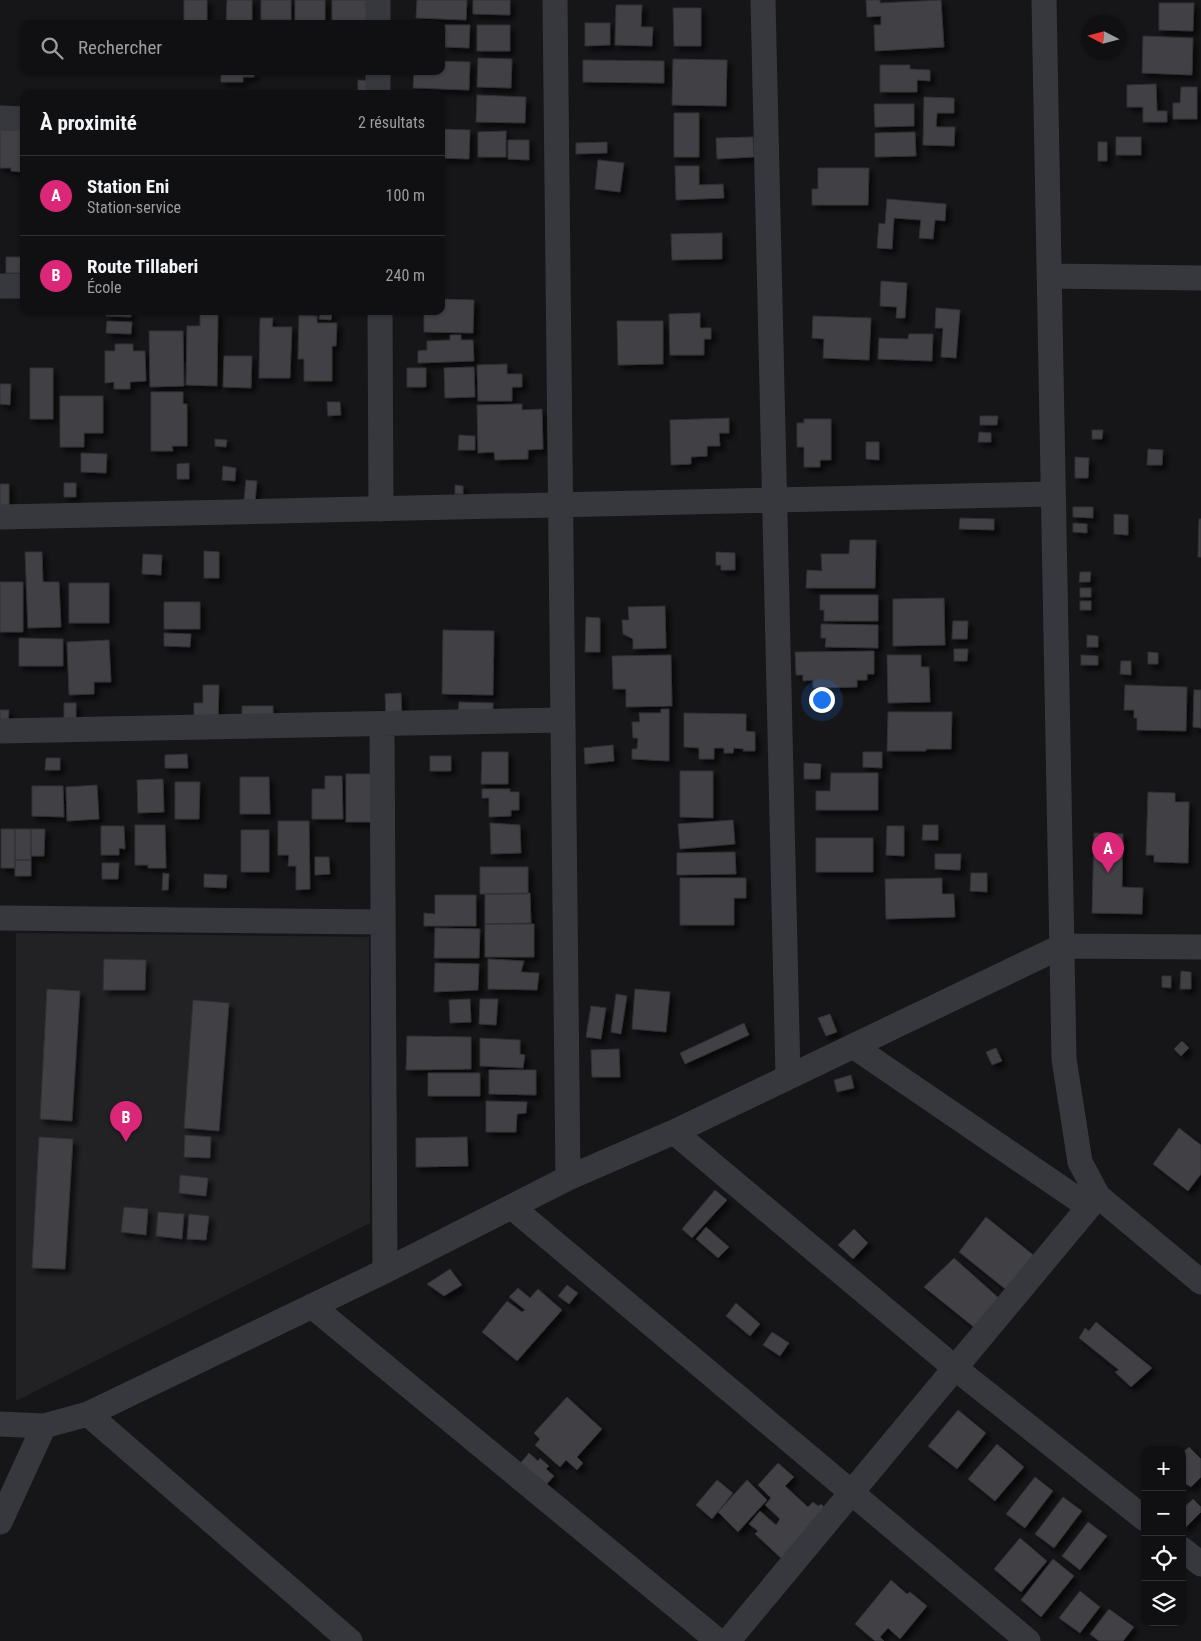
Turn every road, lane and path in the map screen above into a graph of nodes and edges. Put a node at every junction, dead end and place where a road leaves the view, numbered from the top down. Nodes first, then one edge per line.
1 (378, 0) edge
2 (555, 0) edge
3 (763, 0) edge
4 (1044, 0) edge
5 (378, 20) edge
6 (378, 75) edge
7 (378, 90) edge
8 (0, 118) edge
9 (20, 119) edge
10 (1049, 276) junction
11 (1201, 278) edge
12 (0, 286) edge
13 (20, 286) edge
14 (380, 315) edge
15 (1054, 494) junction
16 (774, 500) junction
17 (561, 505) junction
18 (381, 509) junction
19 (0, 517) edge
20 (563, 720) junction
21 (382, 724) junction
22 (0, 731) edge
23 (0, 918) edge
24 (383, 922) junction
25 (1062, 946) junction
26 (1201, 947) edge
27 (853, 1046) junction
28 (788, 1077) junction
29 (674, 1132) junction
30 (568, 1178) junction
31 (1094, 1202) junction
32 (512, 1207) junction
33 (385, 1271) junction
34 (1201, 1282) edge
35 (312, 1306) junction
36 (955, 1368) junction
37 (88, 1414) junction
38 (0, 1424) edge
39 (44, 1426) junction
40 (852, 1493) junction
41 (1141, 1516) edge
42 (0, 1522) edge
43 (1186, 1552) edge
44 (1201, 1564) edge
45 (350, 1641) edge
46 (718, 1641) edge
47 (728, 1641) edge
48 (1028, 1641) edge

1 - 5 street
2 - 17 street
3 - 16 street
4 - 10 street
6 - 7 street
8 - 9 street
10 - 11 street
10 - 15 street
12 - 13 street
14 - 18 street
15 - 16 street
15 - 25 street
16 - 17 street
16 - 28 street
17 - 18 street
17 - 20 street
18 - 19 street
20 - 21 street
20 - 30 street
21 - 22 street
21 - 24 street
23 - 24 street
24 - 33 street
25 - 26 street
25 - 27 street
25 - 31 street
27 - 28 street
27 - 31 street
28 - 29 street
29 - 30 street
29 - 36 street
30 - 32 street
31 - 34 street
31 - 36 street
32 - 33 street
32 - 40 street
33 - 35 street
35 - 37 street
35 - 46 street
36 - 40 street
36 - 41 street
37 - 39 street
37 - 45 street
38 - 39 street
39 - 42 street
40 - 47 street
40 - 48 street
43 - 44 street

